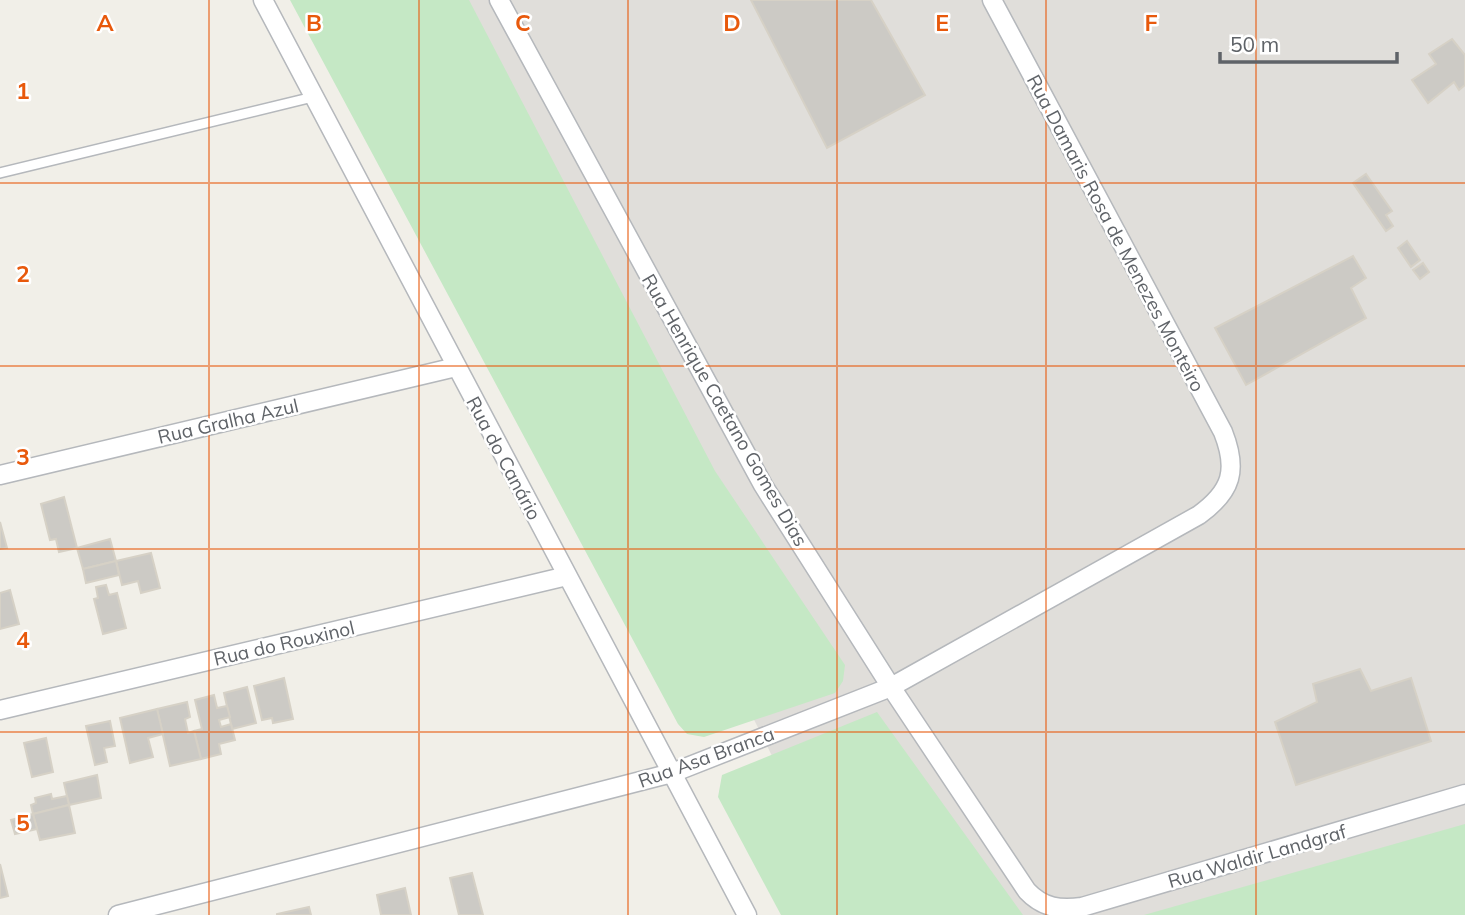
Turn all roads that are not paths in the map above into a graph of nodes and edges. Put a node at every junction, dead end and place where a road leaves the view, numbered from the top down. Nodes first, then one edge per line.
1 (263, 0) edge
2 (499, 0) edge
3 (992, 0) edge
4 (313, 97) junction
5 (0, 173) edge
6 (456, 367) junction
7 (1232, 469) joint
8 (0, 475) edge
9 (567, 576) junction
10 (891, 687) junction
11 (0, 710) edge
12 (672, 774) junction
13 (1465, 794) edge
14 (1047, 906) joint
15 (118, 915) edge
16 (747, 915) edge

1 - 4 street, Rua do Canário
2 - 10 street, Rua Henrique Caetano Gomes Dias
3 - 7 street, Rua Damaris Rosa de Menezes Monteiro
4 - 5 lane
4 - 6 street, Rua do Canário
6 - 8 street, Rua Gralha Azul
6 - 9 street, Rua do Canário
7 - 10 street, Rua Asa Branca
9 - 11 street, Rua do Rouxinol
9 - 12 street, Rua do Canário
10 - 12 street, Rua Asa Branca
10 - 14 street, Rua Henrique Caetano Gomes Dias
12 - 15 street, Rua Asa Branca
12 - 16 street, Rua do Canário
13 - 14 street, Rua Waldir Landgraf

